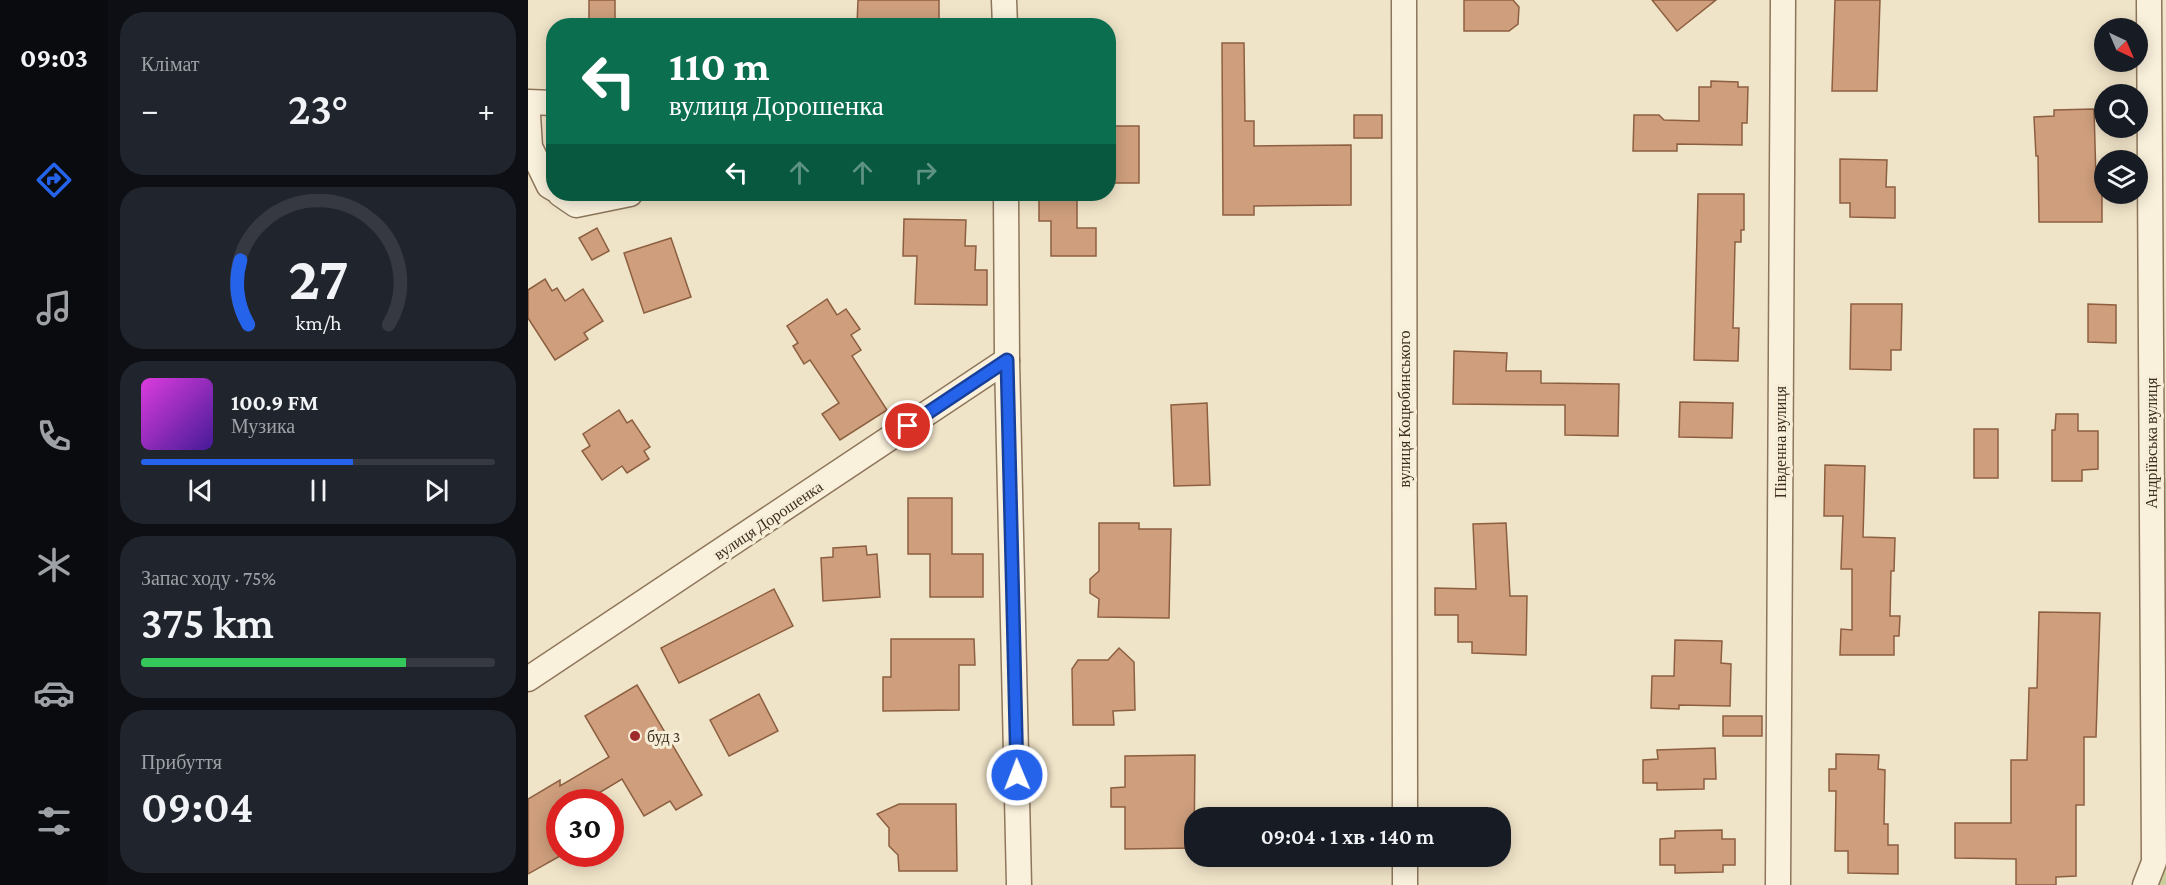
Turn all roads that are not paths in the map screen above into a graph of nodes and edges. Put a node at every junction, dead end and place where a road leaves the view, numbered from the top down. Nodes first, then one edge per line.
1 (1004, 0) edge
2 (1404, 0) edge
3 (1783, 0) edge
4 (2149, 0) edge
5 (1005, 18) edge
6 (528, 102) edge
7 (546, 103) edge
8 (528, 115) edge
9 (546, 180) edge
10 (569, 201) edge
11 (598, 201) edge
12 (1006, 201) edge
13 (1007, 360) junction
14 (528, 679) edge
15 (1405, 807) edge
16 (1405, 867) edge
17 (1019, 885) edge
18 (1405, 885) edge
19 (1778, 885) edge
20 (2145, 885) edge

1 - 5 street
2 - 15 street, вулиця Коцюбинського
3 - 19 street, Південна вулиця
4 - 20 street, Андріївська вулиця
6 - 7 street
8 - 9 street
10 - 11 street
12 - 13 street
13 - 14 street, вулиця Дорошенка
13 - 17 street
16 - 18 street

